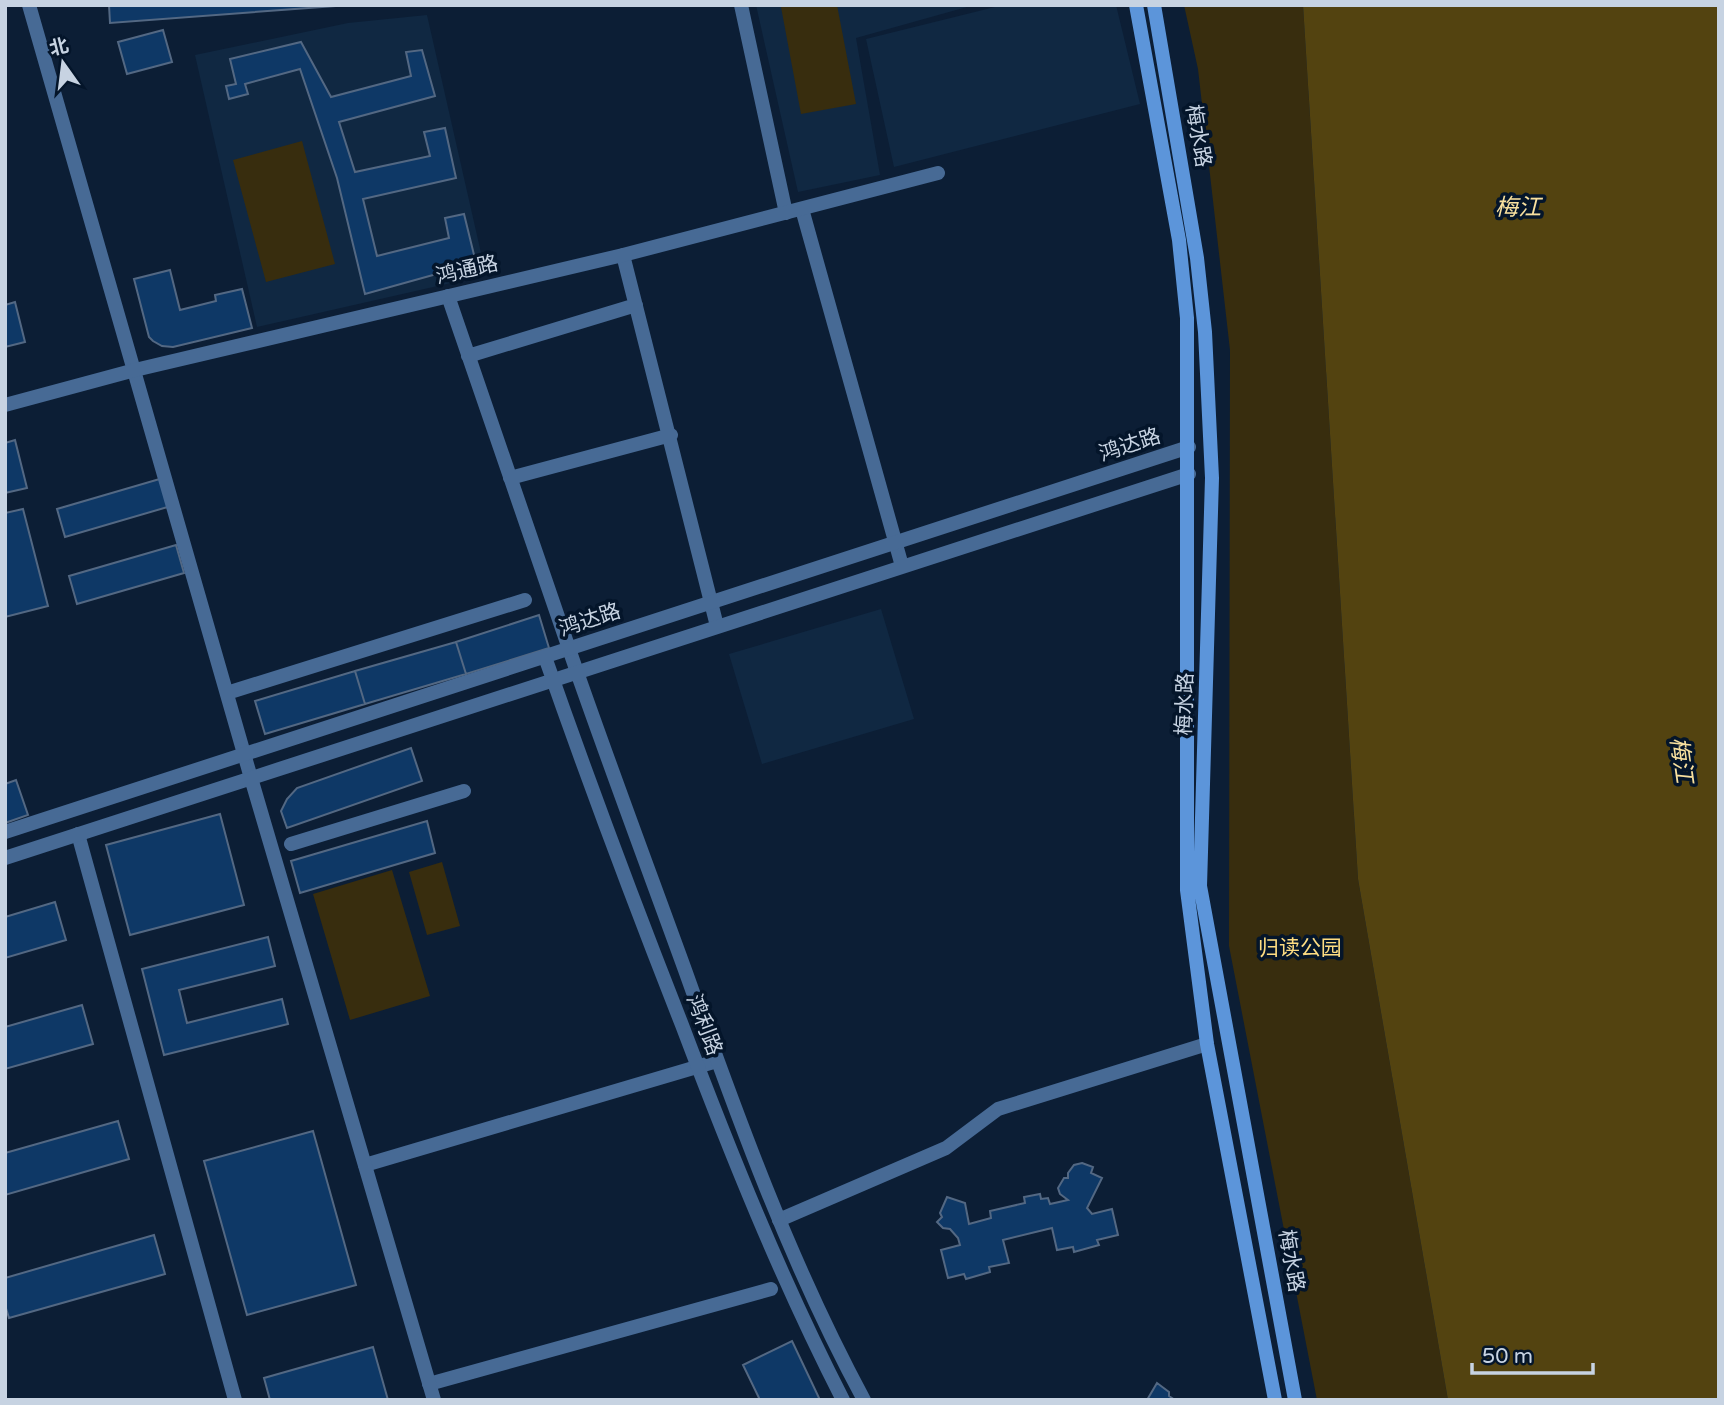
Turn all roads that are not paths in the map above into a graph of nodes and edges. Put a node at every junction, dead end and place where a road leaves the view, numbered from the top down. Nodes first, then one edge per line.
1 (29, 5) edge
2 (741, 5) edge
3 (1136, 5) edge
4 (1154, 5) edge
5 (938, 173) dead end
6 (802, 209) junction
7 (786, 213) junction
8 (623, 255) junction
9 (448, 296) junction
10 (636, 305) junction
11 (468, 356) junction
12 (135, 370) junction
13 (5, 405) edge
14 (671, 435) junction
15 (1189, 447) junction
16 (1189, 474) junction
17 (510, 478) junction
18 (896, 543) junction
19 (902, 566) junction
20 (525, 600) dead end
21 (711, 603) junction
22 (717, 626) junction
23 (569, 649) junction
24 (545, 657) junction
25 (577, 672) junction
26 (554, 680) junction
27 (227, 693) junction
28 (244, 754) junction
29 (251, 778) junction
30 (464, 791) dead end
31 (5, 832) edge
32 (78, 834) junction
33 (291, 844) dead end
34 (5, 858) edge
35 (1208, 1044) junction
36 (717, 1060) junction
37 (698, 1066) junction
38 (365, 1165) junction
39 (779, 1220) junction
40 (771, 1289) dead end
41 (429, 1384) junction
42 (235, 1400) edge
43 (434, 1400) edge
44 (843, 1400) edge
45 (864, 1400) edge
46 (1275, 1400) edge
47 (1295, 1400) edge

1 - 12 street
2 - 7 street
3 - 15 main road, 梅水路
4 - 47 main road, 梅水路
5 - 6 street, 鸿通路
6 - 7 street, 鸿通路
6 - 18 street
7 - 8 street, 鸿通路
8 - 9 street, 鸿通路
8 - 10 street
9 - 11 street, 鸿利路
9 - 12 street, 鸿通路
10 - 11 street
10 - 14 street
11 - 17 street, 鸿利路
12 - 13 street, 鸿通路
12 - 27 street
14 - 17 street
14 - 21 street
15 - 16 main road, 梅水路
15 - 18 street, 鸿达路
16 - 19 street
16 - 35 main road, 梅水路
17 - 23 street, 鸿利路
18 - 19 street
18 - 21 street, 鸿达路
19 - 22 street
20 - 27 street
21 - 22 street
21 - 23 street, 鸿达路
22 - 25 street
23 - 24 street, 鸿达路
23 - 25 street, 鸿利路
24 - 26 street, 鸿利路
24 - 28 street, 鸿达路
25 - 26 street
25 - 36 street, 鸿利路
26 - 29 street
26 - 37 street, 鸿利路
27 - 28 street
28 - 29 street
28 - 31 street, 鸿达路
29 - 32 street
29 - 38 street
30 - 33 street
32 - 34 street
32 - 42 street
35 - 39 street
35 - 46 main road, 梅水路
36 - 37 street
36 - 39 street, 鸿利路
37 - 38 street
37 - 44 street, 鸿利路
38 - 41 street
39 - 45 street, 鸿利路
40 - 41 street
41 - 43 street

